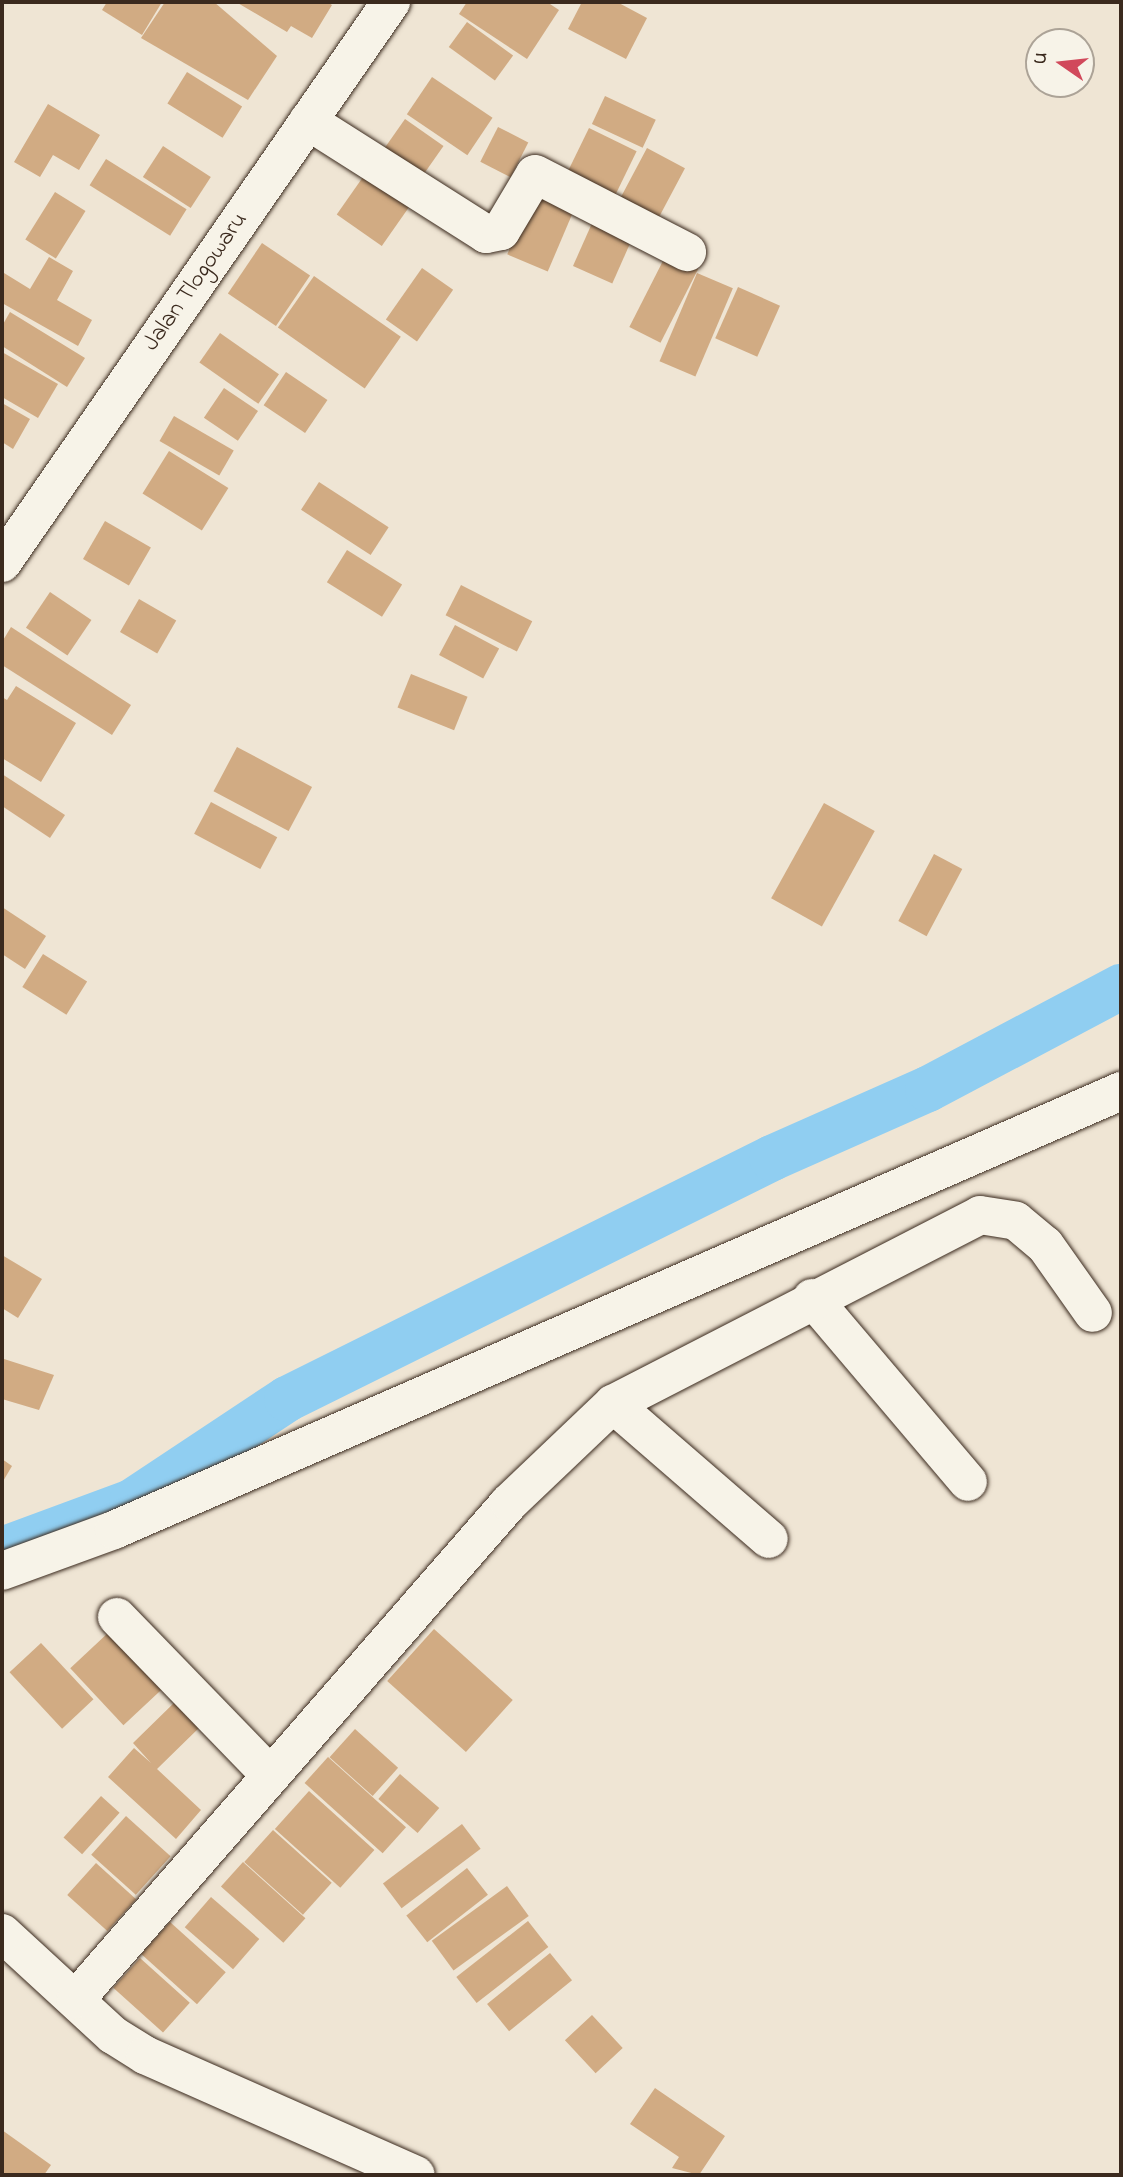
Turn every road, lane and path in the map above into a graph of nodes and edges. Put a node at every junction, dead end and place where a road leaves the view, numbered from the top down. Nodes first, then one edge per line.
1 (391, 2) edge
2 (308, 121) junction
3 (687, 252) dead end
4 (2, 563) edge
5 (1121, 1091) edge
6 (812, 1298) junction
7 (1093, 1313) dead end
8 (613, 1404) junction
9 (968, 1482) dead end
10 (769, 1539) dead end
11 (2, 1571) edge
12 (117, 1617) dead end
13 (271, 1776) junction
14 (2, 1933) edge
15 (76, 1999) junction
16 (416, 2175) edge

1 - 2 street, Jalan Tlogowaru
2 - 3 street
2 - 4 street, Jalan Tlogowaru
5 - 11 street
6 - 7 street
6 - 8 street
6 - 9 street
8 - 10 street
8 - 13 street
12 - 13 street
13 - 15 street
14 - 15 street
15 - 16 street

